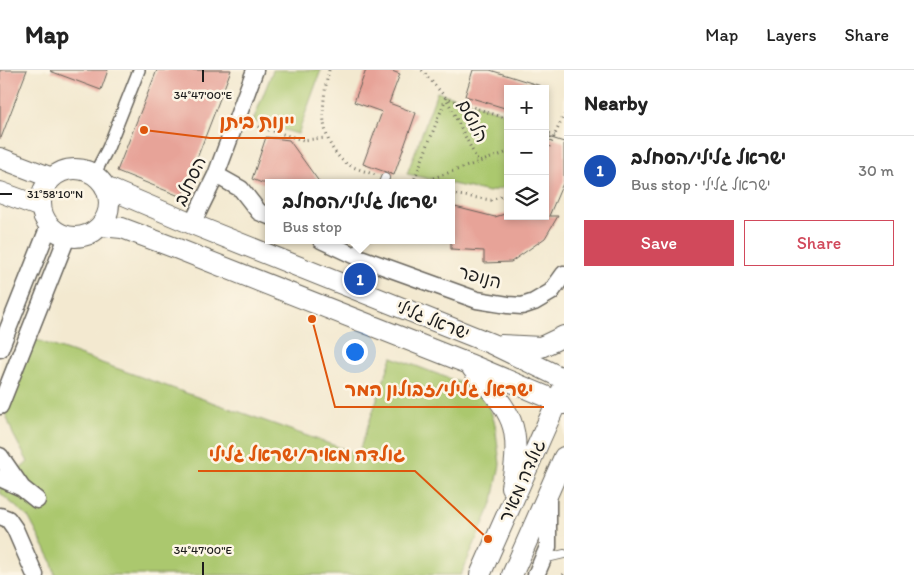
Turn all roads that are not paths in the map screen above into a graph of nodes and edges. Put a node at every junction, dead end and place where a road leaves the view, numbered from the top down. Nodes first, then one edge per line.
1 (139, 70) edge
2 (255, 70) edge
3 (0, 158) edge
4 (216, 175) junction
5 (52, 178) junction
6 (100, 181) junction
7 (0, 192) edge
8 (41, 207) junction
9 (265, 215) edge
10 (192, 224) junction
11 (49, 226) junction
12 (101, 226) junction
13 (67, 236) junction
14 (330, 244) edge
15 (360, 244) edge
16 (355, 256) junction
17 (564, 274) edge
18 (564, 336) edge
19 (492, 344) junction
20 (0, 349) edge
21 (469, 364) junction
22 (564, 379) edge
23 (562, 397) edge
24 (0, 406) edge
25 (0, 456) edge
26 (562, 466) edge
27 (0, 478) edge
28 (22, 488) junction
29 (548, 493) junction
30 (37, 500) dead end
31 (0, 516) edge
32 (506, 517) junction
33 (564, 554) edge
34 (543, 558) junction
35 (34, 575) edge
36 (480, 575) edge
37 (512, 575) edge
38 (536, 575) edge

1 - 6 street
2 - 4 street, הסחלב
3 - 5 street
4 - 9 street
4 - 10 street, הסחלב
5 - 6 street, ישראל גלילי
5 - 8 street
6 - 10 street, ישראל גלילי
6 - 12 street
7 - 8 street
8 - 11 street
10 - 19 street, ישראל גלילי
11 - 13 street
11 - 20 street
12 - 13 street
12 - 21 street, ישראל גלילי
13 - 24 street
14 - 16 street, הנופר
15 - 16 lane
16 - 17 street, הנופר
18 - 19 street
19 - 22 street, ישראל גלילי
21 - 23 street, ישראל גלילי
21 - 32 street
23 - 32 street, גולדה מאיר
25 - 28 street
26 - 29 street, גולדה מאיר
27 - 28 street
28 - 30 street
29 - 34 street
29 - 37 street, גולדה מאיר
31 - 35 street
32 - 36 street, גולדה מאיר
33 - 34 lane
34 - 38 street

